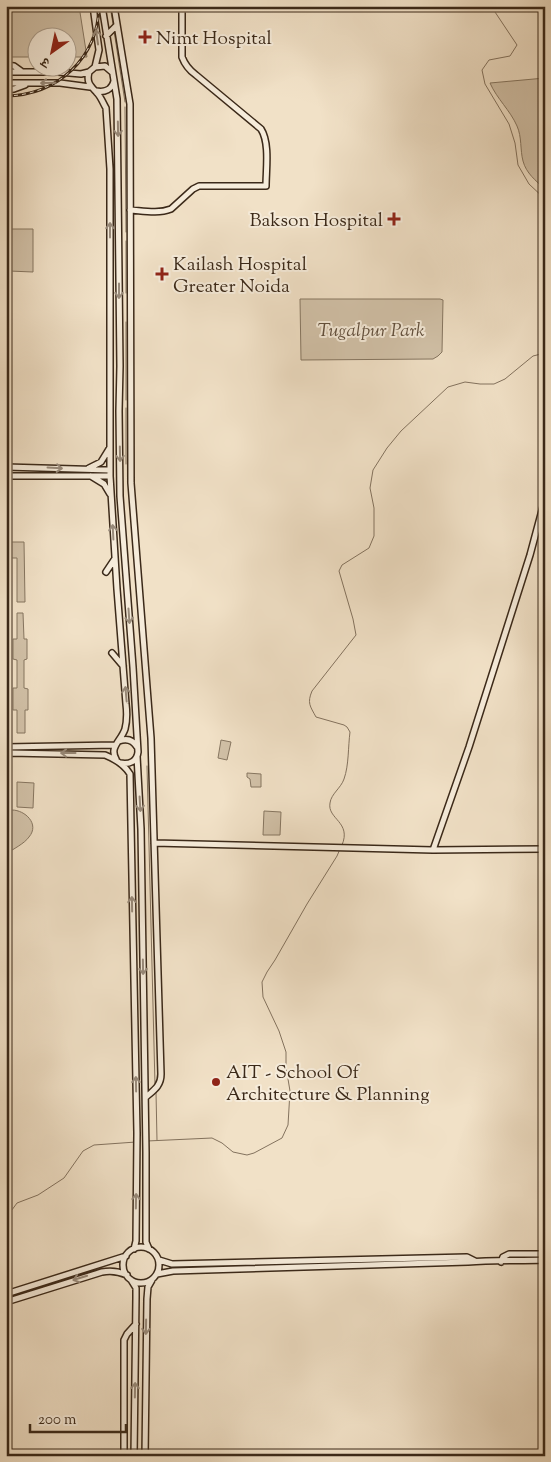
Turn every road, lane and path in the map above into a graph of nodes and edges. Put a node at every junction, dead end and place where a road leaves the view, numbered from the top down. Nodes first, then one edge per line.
1 (93, 6) edge
2 (102, 6) edge
3 (114, 6) edge
4 (182, 6) edge
5 (117, 24) junction
6 (106, 36) junction
7 (6, 65) edge
8 (95, 67) junction
9 (22, 71) junction
10 (6, 72) edge
11 (89, 72) junction
12 (113, 73) junction
13 (114, 80) junction
14 (6, 84) edge
15 (28, 84) junction
16 (90, 87) junction
17 (6, 90) edge
18 (96, 91) junction
19 (130, 210) junction
20 (119, 234) junction
21 (130, 241) junction
22 (110, 369) junction
23 (120, 376) junction
24 (131, 404) junction
25 (119, 411) junction
26 (110, 444) junction
27 (6, 468) edge
28 (86, 470) junction
29 (110, 473) junction
30 (6, 476) edge
31 (89, 476) junction
32 (111, 497) junction
33 (545, 499) edge
34 (115, 559) junction
35 (106, 572) dead end
36 (116, 576) junction
37 (126, 581) junction
38 (112, 653) dead end
39 (123, 666) junction
40 (117, 743) junction
41 (6, 747) edge
42 (137, 747) junction
43 (6, 754) edge
44 (137, 756) junction
45 (118, 761) junction
46 (154, 843) junction
47 (545, 849) edge
48 (433, 850) junction
49 (146, 1097) junction
50 (134, 1249) junction
51 (149, 1249) junction
52 (545, 1254) edge
53 (126, 1256) junction
54 (159, 1260) junction
55 (545, 1260) edge
56 (475, 1261) junction
57 (501, 1262) junction
58 (157, 1274) junction
59 (129, 1278) junction
60 (152, 1280) junction
61 (6, 1294) edge
62 (6, 1302) edge
63 (136, 1324) junction
64 (124, 1456) edge
65 (134, 1456) edge
66 (145, 1456) edge

8 -> 1 street
2 - 6 street
3 - 5 street
4 - 19 street
5 - 6 street
5 - 19 street
6 - 12 street
7 - 9 street
8 - 11 street
8 - 12 street
9 - 10 street
9 - 11 street
11 - 16 street
12 - 13 street
13 - 18 street
13 -> 20 street
14 - 15 street
16 -> 15 street
15 - 17 street
16 - 18 street
22 -> 18 street
19 - 21 street
20 - 21 street
20 -> 23 street
21 - 24 street
22 - 23 street
22 - 26 street
23 - 25 street
24 - 25 street
24 - 46 street
25 -> 37 street
26 - 28 street
26 - 29 street
27 -> 28 street
28 - 29 street
29 - 31 street
29 - 32 street
30 - 31 street
31 - 32 street
34 -> 32 street
33 - 48 street
34 - 35 street
34 - 36 street
36 - 37 street
36 - 39 street
37 -> 42 street
38 - 39 street
40 -> 39 street
40 - 41 street
40 - 42 street
40 - 45 street
42 - 44 street
45 -> 43 street
44 - 45 street
44 -> 49 street
50 -> 45 street
46 - 48 street
46 - 49 street
47 - 48 street
49 - 51 street
50 - 51 street
50 - 53 street
51 - 54 street
52 - 57 street
53 - 59 street
53 - 61 street
54 - 56 street
54 - 58 street
55 - 57 street
56 - 57 street
56 - 58 street
58 - 60 street
59 - 60 street
59 -> 62 street
59 - 63 street
60 -> 66 street
63 - 64 street
65 -> 63 street

